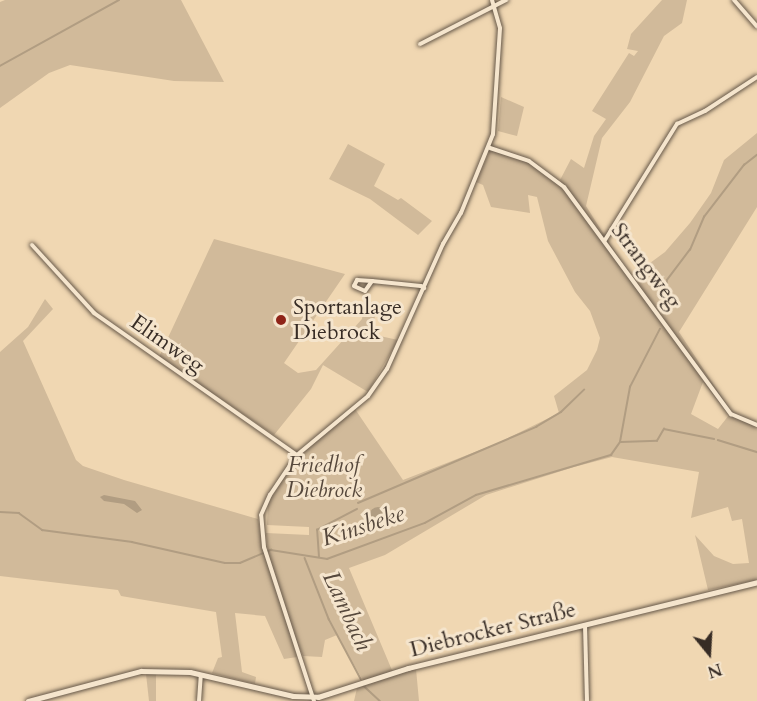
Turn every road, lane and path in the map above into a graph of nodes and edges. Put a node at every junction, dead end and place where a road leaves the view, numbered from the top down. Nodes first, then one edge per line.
1 (492, 0) edge
2 (506, 0) edge
3 (734, 0) edge
4 (495, 6) junction
5 (757, 26) edge
6 (420, 44) dead end
7 (757, 77) edge
8 (490, 148) junction
9 (605, 240) junction
10 (32, 245) dead end
11 (372, 281) junction
12 (424, 288) junction
13 (757, 425) edge
14 (297, 455) junction
15 (757, 582) edge
16 (585, 625) junction
17 (201, 674) junction
18 (293, 699) edge
19 (312, 699) edge
20 (28, 701) edge
21 (199, 701) edge
22 (587, 701) edge

1 - 4 street
2 - 4 street
3 - 5 street
4 - 6 street
4 - 8 street
7 - 9 street
8 - 9 street, Strangweg
8 - 12 street
9 - 13 street, Strangweg
10 - 14 street, Elimweg
11 - 11 street
11 - 12 street
12 - 14 street
14 - 19 street
15 - 16 main road, Diebrocker Straße
16 - 19 main road, Diebrocker Straße
16 - 22 street
17 - 18 main road, Diebrocker Straße
17 - 20 main road, Diebrocker Straße
17 - 21 street
18 - 19 main road, Diebrocker Straße

